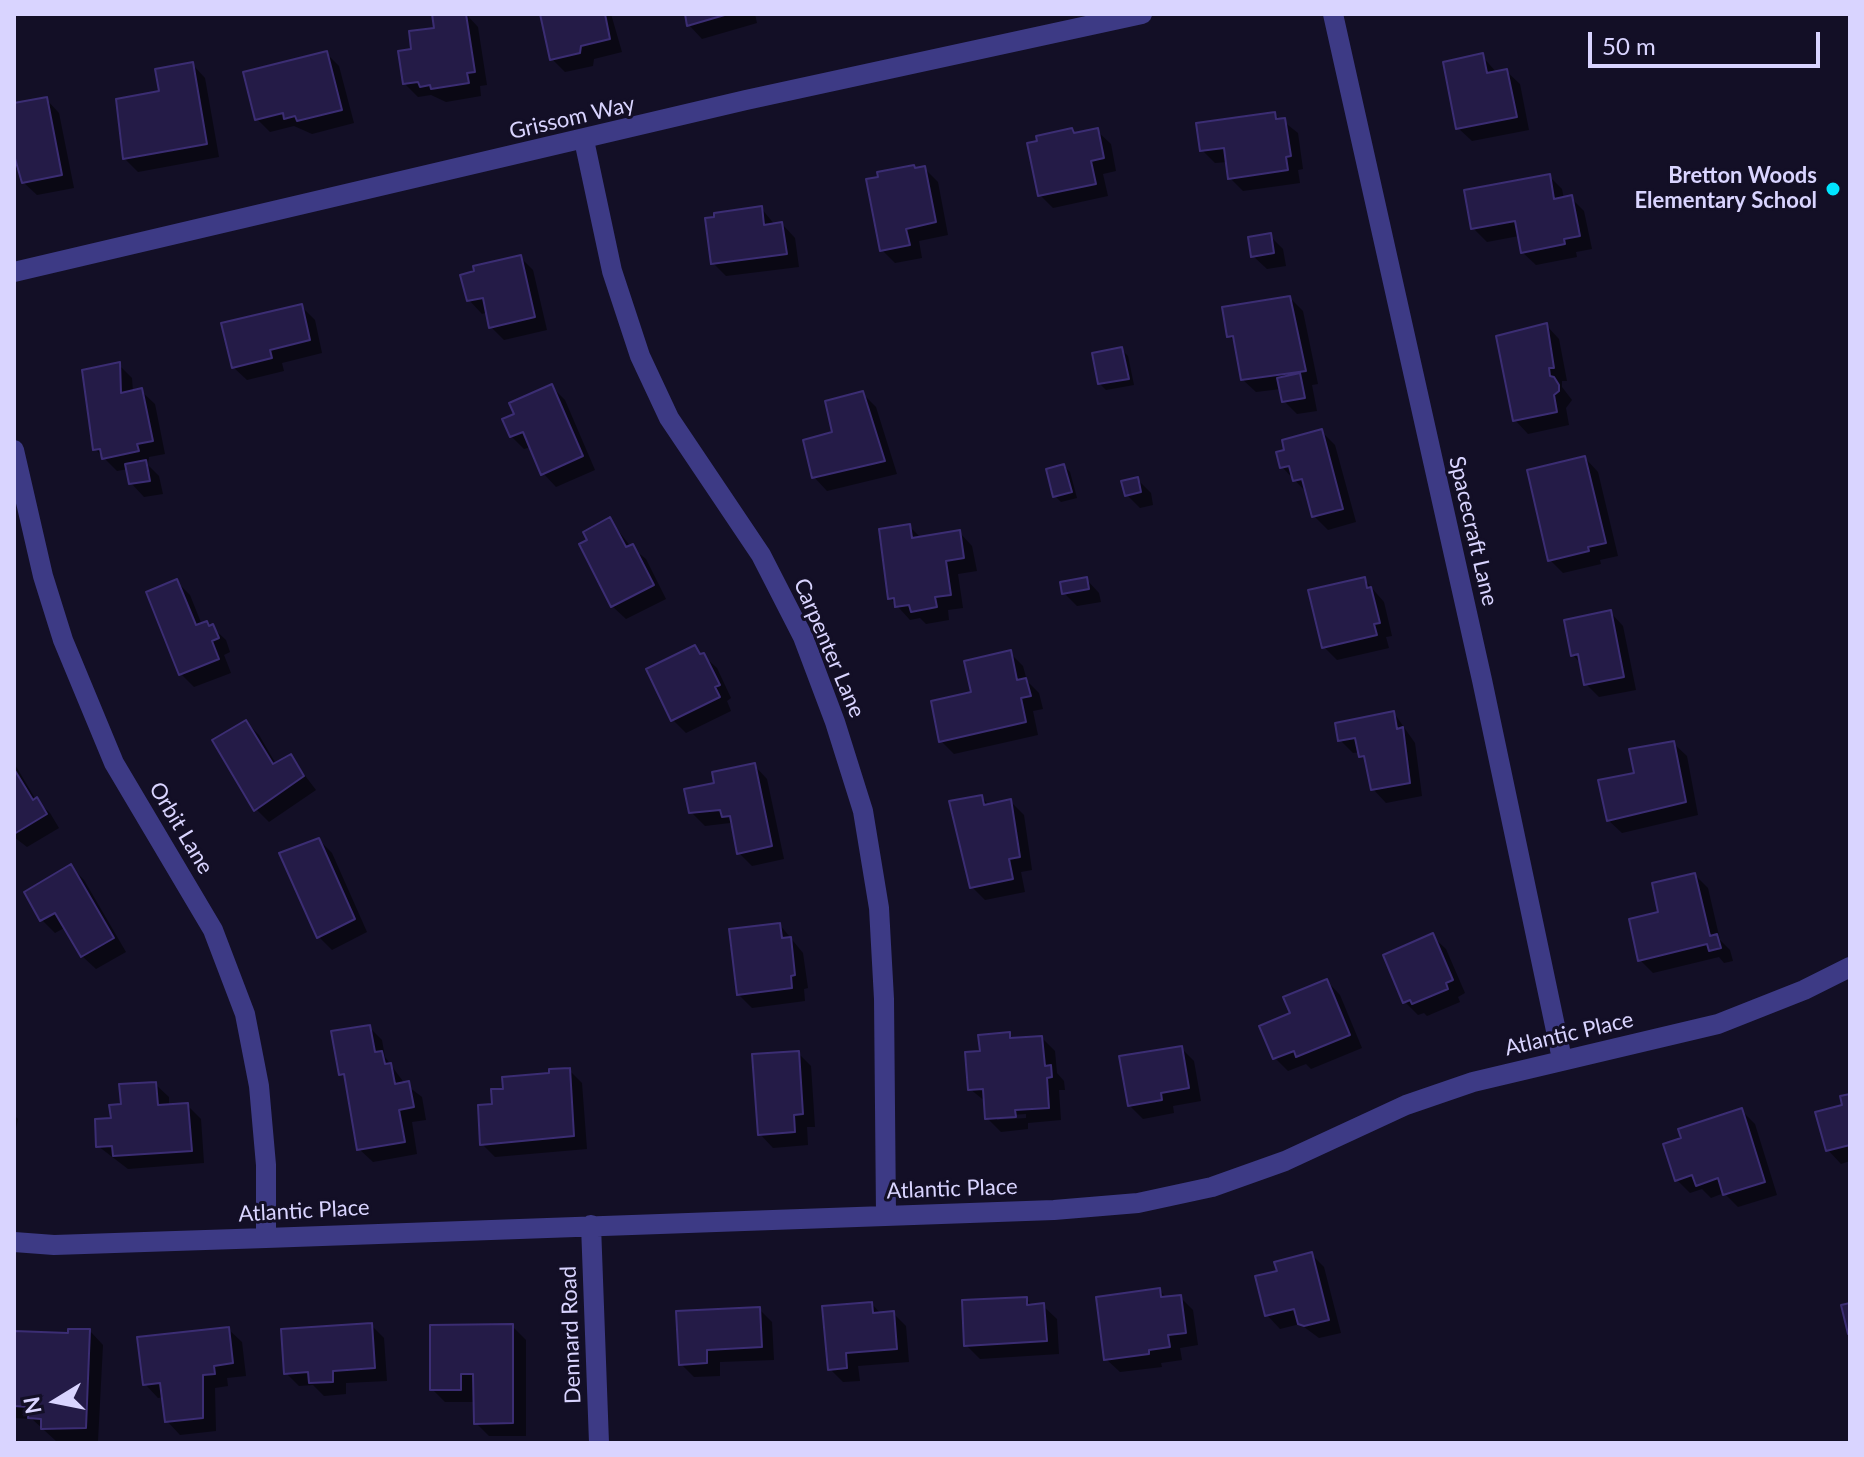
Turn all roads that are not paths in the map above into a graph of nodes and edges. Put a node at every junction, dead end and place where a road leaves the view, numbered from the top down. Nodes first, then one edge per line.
1 (1142, 14) edge
2 (1333, 14) edge
3 (584, 140) junction
4 (14, 272) edge
5 (14, 450) edge
6 (1850, 967) edge
7 (1562, 1059) junction
8 (886, 1215) junction
9 (591, 1225) junction
10 (266, 1238) junction
11 (14, 1242) edge
12 (599, 1443) edge

1 - 3 street, Grissom Way
2 - 7 street, Spacecraft Lane
3 - 4 street, Grissom Way
3 - 8 street, Carpenter Lane
5 - 10 street, Orbit Lane
6 - 7 street, Atlantic Place
7 - 8 street, Atlantic Place
8 - 9 street, Atlantic Place
9 - 10 street, Atlantic Place
9 - 12 street, Dennard Road
10 - 11 street, Atlantic Place

